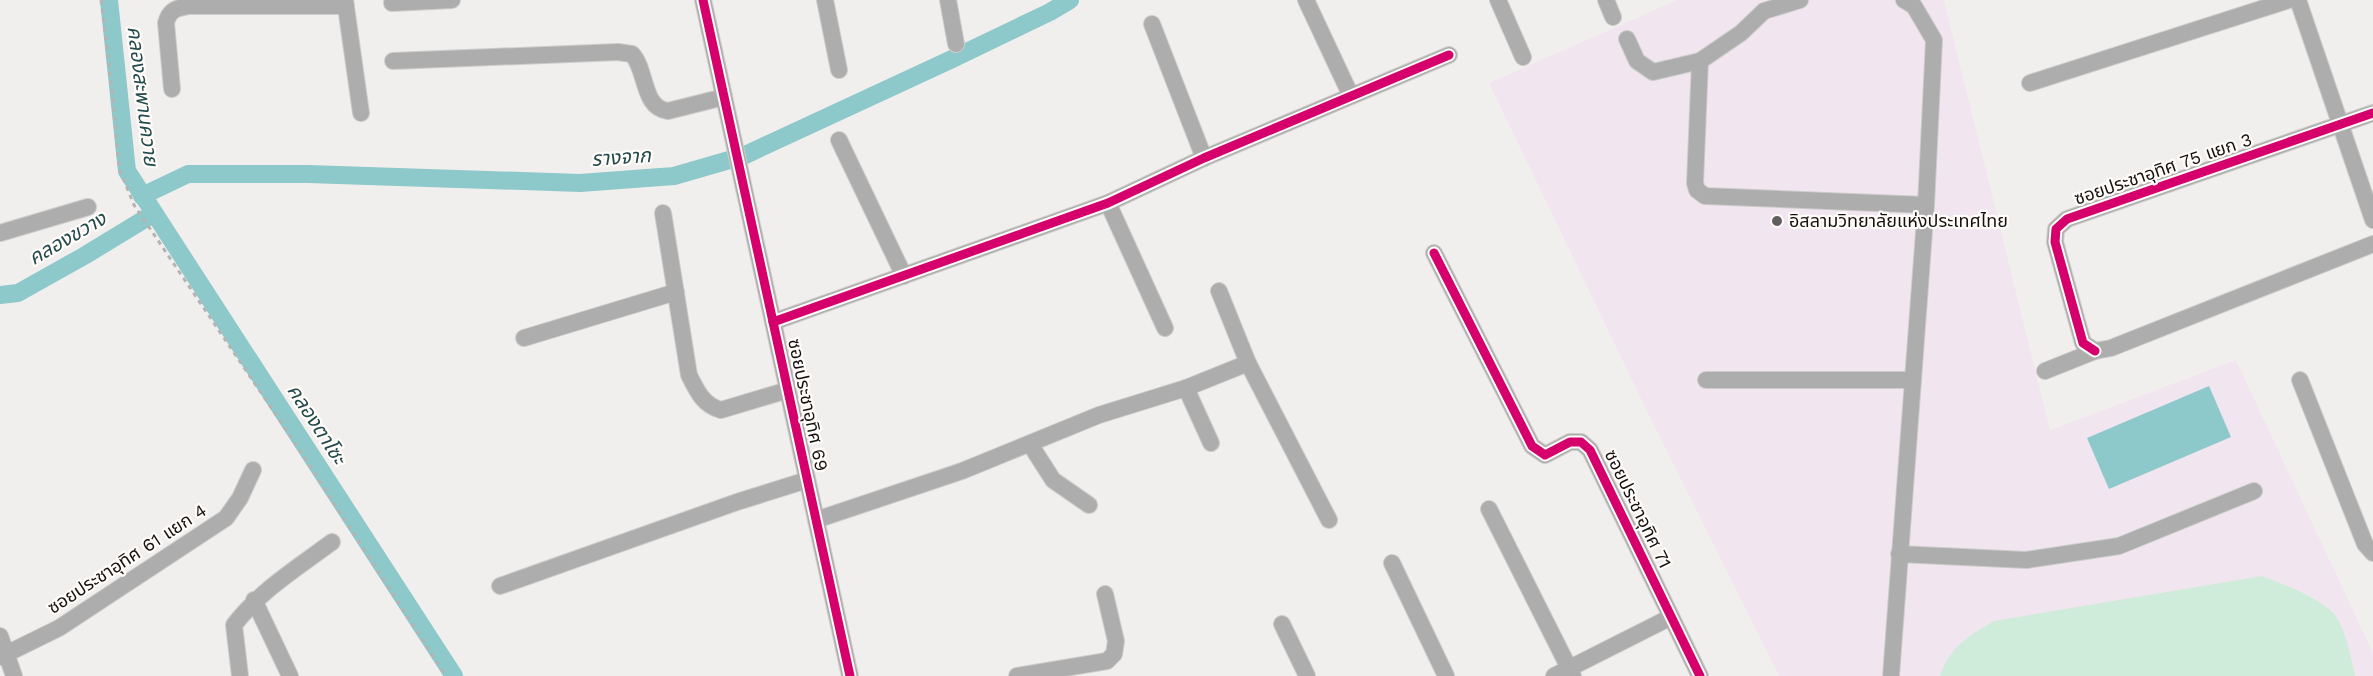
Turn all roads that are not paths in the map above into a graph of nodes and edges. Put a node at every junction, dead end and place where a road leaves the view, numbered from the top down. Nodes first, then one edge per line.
1 (452, 0) edge
2 (703, 0) edge
3 (825, 0) edge
4 (948, 0) edge
5 (1306, 0) edge
6 (1498, 0) edge
7 (1606, 0) edge
8 (1800, 0) edge
9 (1904, 0) edge
10 (2289, 0) edge
11 (2298, 0) edge
12 (346, 3) edge
13 (392, 3) dead end
14 (1613, 17) dead end
15 (1152, 24) dead end
16 (1627, 39) dead end
17 (956, 44) dead end
18 (1449, 55) dead end
19 (1523, 57) dead end
20 (393, 61) dead end
21 (1700, 61) junction
22 (838, 70) dead end
23 (2030, 83) dead end
24 (172, 89) dead end
25 (1351, 96) junction
26 (724, 97) junction
27 (361, 113) dead end
28 (2373, 113) edge
29 (2341, 125) junction
30 (839, 140) dead end
31 (1204, 158) junction
32 (1108, 203) junction
33 (1926, 204) junction
34 (88, 207) dead end
35 (663, 213) dead end
36 (2373, 220) edge
37 (0, 233) edge
38 (2373, 244) edge
39 (1434, 253) dead end
40 (904, 276) junction
41 (1219, 291) dead end
42 (676, 292) junction
43 (773, 322) junction
44 (1165, 328) dead end
45 (524, 338) dead end
46 (2095, 351) junction
47 (1248, 363) junction
48 (2045, 370) dead end
49 (1706, 380) dead end
50 (1913, 380) junction
51 (2300, 380) dead end
52 (1186, 388) junction
53 (788, 390) junction
54 (1211, 443) dead end
55 (1030, 444) junction
56 (253, 471) dead end
57 (807, 480) junction
58 (2254, 491) dead end
59 (1089, 505) dead end
60 (1489, 509) dead end
61 (816, 520) junction
62 (1329, 520) dead end
63 (332, 542) dead end
64 (2373, 553) edge
65 (1899, 554) junction
66 (1392, 563) dead end
67 (500, 586) dead end
68 (1105, 594) dead end
69 (254, 600) junction
70 (1671, 617) junction
71 (1282, 624) dead end
72 (0, 636) edge
73 (3, 656) edge
74 (1566, 674) edge
75 (14, 676) edge
76 (240, 676) edge
77 (290, 676) edge
78 (850, 676) edge
79 (1017, 676) edge
80 (1307, 676) edge
81 (1446, 676) edge
82 (1700, 676) edge
83 (1891, 676) edge

1 - 13 street
2 - 26 street, ซอยประชาอุทิศ 69
3 - 22 street
4 - 17 street
5 - 25 street
6 - 19 street
7 - 14 street
8 - 21 street
9 - 33 street
10 - 23 street
11 - 29 street
12 - 24 street
12 - 27 street
15 - 31 street
16 - 21 street
18 - 25 street
20 - 26 street
21 - 33 street
25 - 31 street
26 - 43 street, ซอยประชาอุทิศ 69
28 - 29 street
29 - 36 street
29 - 46 street, ซอยประชาอุทิศ 75 แยก 3
30 - 40 street
31 - 32 street
32 - 40 street
32 - 44 street
33 - 50 street
34 - 37 street
35 - 42 street
38 - 46 street
39 - 70 street, ซอยประชาอุทิศ 71
40 - 43 street
41 - 47 street
42 - 45 street
42 - 53 street
43 - 53 street, ซอยประชาอุทิศ 69
46 - 48 street
47 - 52 street
47 - 62 street
49 - 50 street
50 - 65 street
51 - 64 street
52 - 54 street
52 - 55 street
53 - 57 street, ซอยประชาอุทิศ 69
55 - 59 street
55 - 61 street
56 - 73 street, ซอยประชาอุทิศ 61 แยก 4
57 - 61 street, ซอยประชาอุทิศ 69
57 - 67 street
58 - 65 street
60 - 74 street
61 - 78 street, ซอยประชาอุทิศ 69
63 - 69 street
65 - 83 street
66 - 81 street
68 - 79 street
69 - 76 street
69 - 77 street
70 - 74 street
70 - 82 street, ซอยประชาอุทิศ 71
71 - 80 street
72 - 73 street
73 - 75 street

